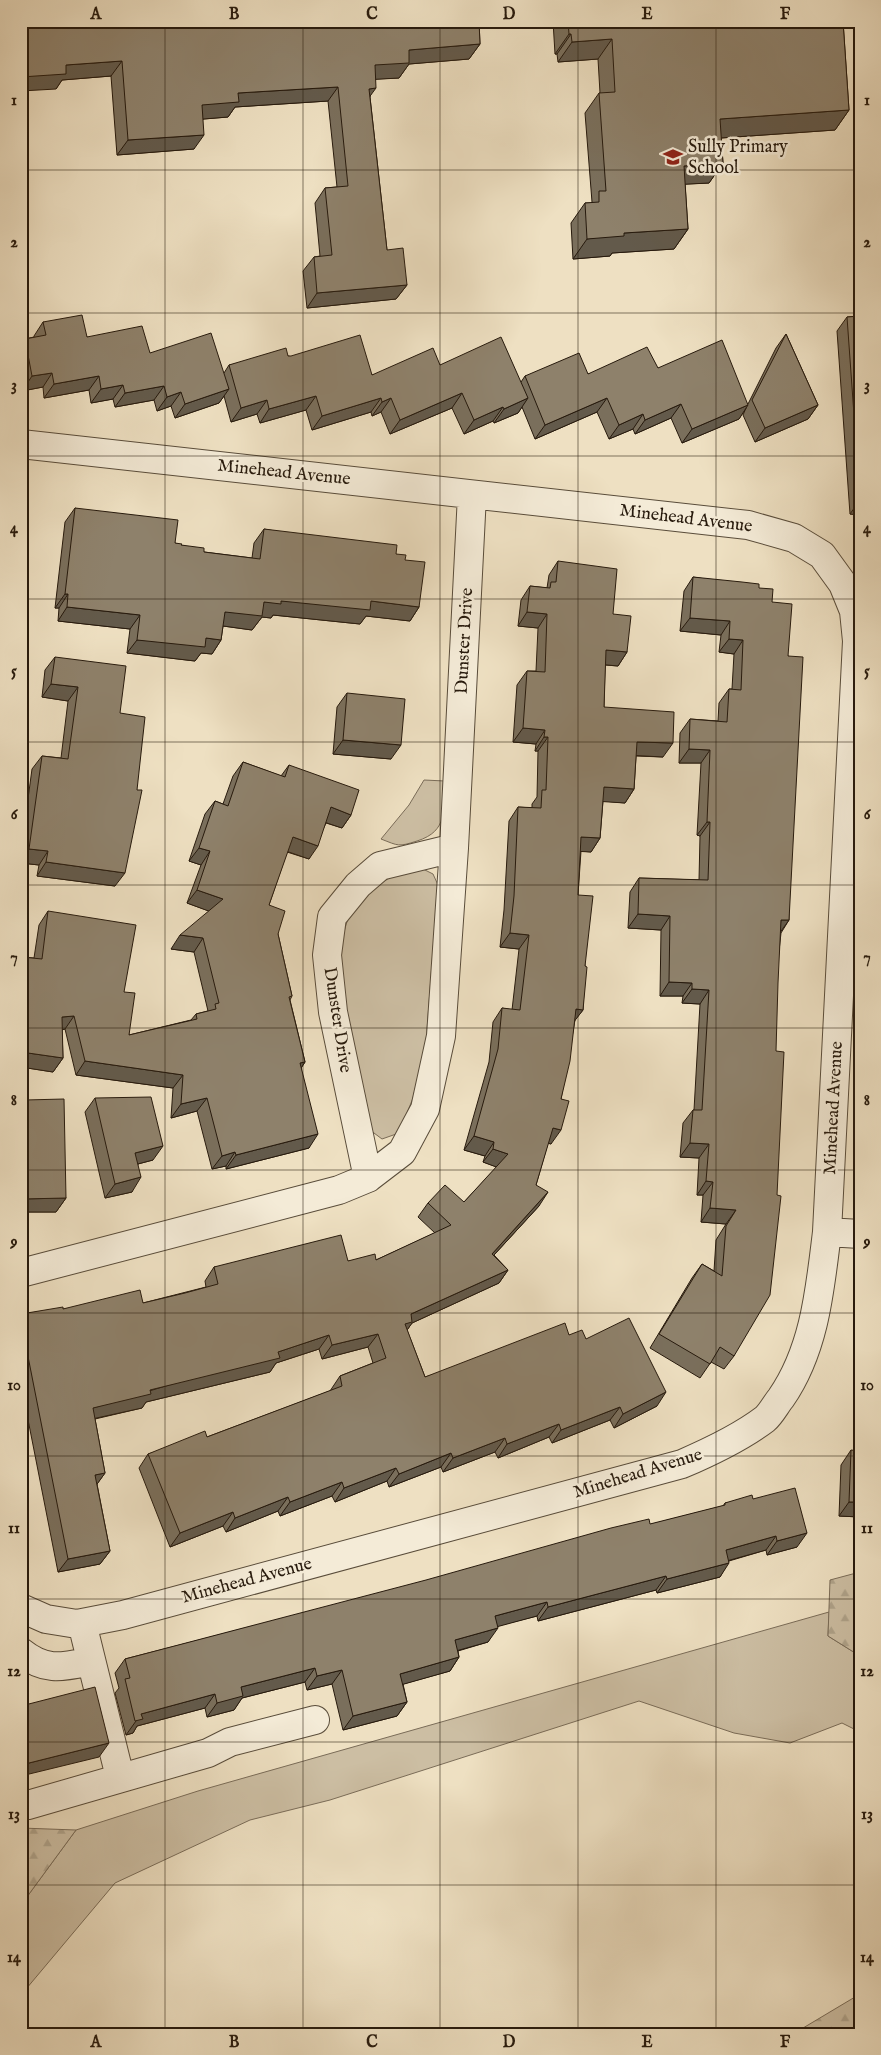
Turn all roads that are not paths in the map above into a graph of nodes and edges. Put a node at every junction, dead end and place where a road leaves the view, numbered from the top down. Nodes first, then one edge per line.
1 (21, 444) edge
2 (472, 494) junction
3 (858, 694) edge
4 (454, 848) junction
5 (368, 1178) junction
6 (827, 1232) junction
7 (860, 1234) edge
8 (21, 1273) edge
9 (21, 1608) edge
10 (82, 1623) junction
11 (21, 1652) edge
12 (91, 1661) junction
13 (315, 1720) dead end
14 (120, 1777) junction
15 (21, 1802) edge

1 - 2 street, Minehead Avenue
2 - 3 street, Minehead Avenue
2 - 4 street, Dunster Drive
3 - 6 street, Minehead Avenue
4 - 5 street, Dunster Drive
4 - 5 street, Dunster Drive
5 - 8 street, Dunster Drive
6 - 7 street
6 - 10 street, Minehead Avenue
9 - 10 street, Minehead Avenue
10 - 12 street
11 - 12 street
12 - 14 street
13 - 14 street
14 - 15 street

